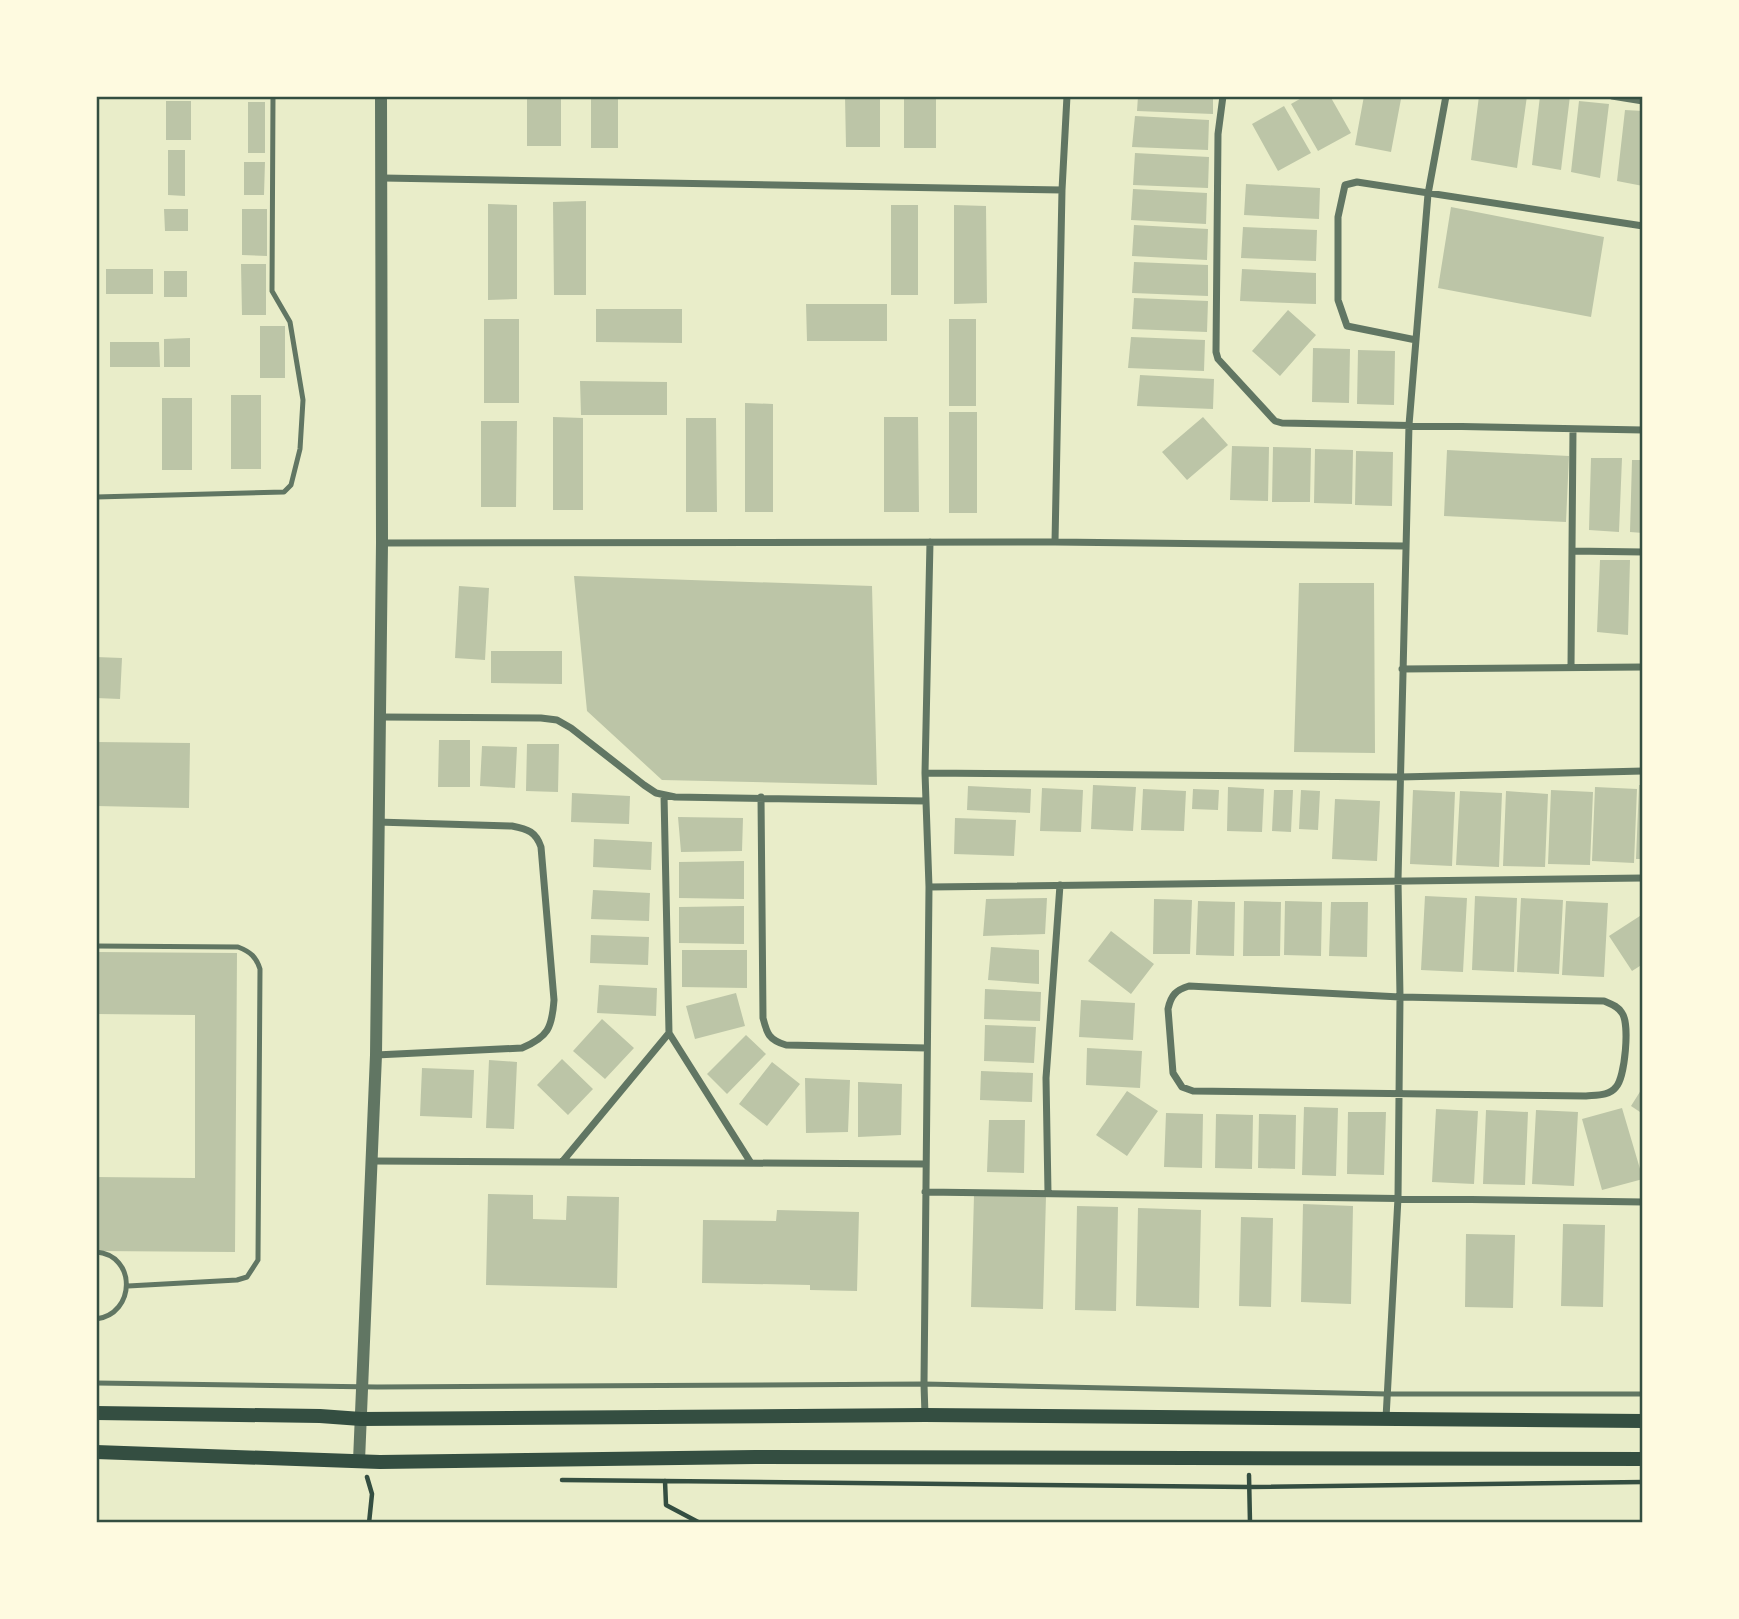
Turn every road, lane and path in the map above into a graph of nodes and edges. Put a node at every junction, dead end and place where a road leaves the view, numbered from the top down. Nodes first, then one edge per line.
1 (273, 96) edge
2 (381, 96) edge
3 (1067, 96) edge
4 (1223, 96) edge
5 (1446, 96) edge
6 (1612, 96) edge
7 (1643, 101) edge
8 (383, 178) junction
9 (1062, 190) junction
10 (1428, 194) junction
11 (1643, 226) edge
12 (1416, 340) junction
13 (1409, 425) junction
14 (1573, 429) junction
15 (1643, 430) edge
16 (96, 497) edge
17 (930, 542) junction
18 (1055, 542) junction
19 (383, 543) junction
20 (1404, 546) junction
21 (1572, 551) junction
22 (1643, 552) edge
23 (1571, 667) junction
24 (1643, 667) edge
25 (1402, 669) junction
26 (380, 717) junction
27 (1643, 771) edge
28 (925, 773) junction
29 (1400, 777) junction
30 (664, 795) junction
31 (761, 797) junction
32 (926, 801) junction
33 (377, 822) junction
34 (1643, 878) edge
35 (1398, 880) junction
36 (1060, 885) junction
37 (929, 887) junction
38 (96, 946) edge
39 (1399, 997) junction
40 (669, 1033) junction
41 (927, 1048) junction
42 (376, 1055) junction
43 (1398, 1094) junction
44 (371, 1161) junction
45 (562, 1162) junction
46 (751, 1163) junction
47 (925, 1164) junction
48 (925, 1192) junction
49 (1048, 1193) junction
50 (1398, 1198) junction
51 (1643, 1202) edge
52 (96, 1252) edge
53 (128, 1286) junction
54 (96, 1319) edge
55 (96, 1383) edge
56 (924, 1384) junction
57 (361, 1387) junction
58 (1387, 1394) junction
59 (1643, 1394) edge
60 (96, 1413) edge
61 (925, 1415) junction
62 (1387, 1418) junction
63 (361, 1419) junction
64 (1643, 1421) edge
65 (96, 1452) edge
66 (1643, 1459) edge
67 (359, 1461) junction
68 (367, 1477) junction
69 (374, 1477) dead end
70 (554, 1480) dead end
71 (665, 1481) junction
72 (1643, 1482) edge
73 (1250, 1499) dead end
74 (369, 1523) edge
75 (700, 1523) edge
76 (1250, 1523) edge

1 - 16 lane
2 - 8 street
3 - 9 street
4 - 13 street
5 - 10 street
6 - 7 street
8 - 9 street
8 - 19 street
9 - 18 street
10 - 11 street
10 - 12 street
10 - 12 street
12 - 13 street
13 - 14 street
13 - 20 street
14 - 15 street
14 - 21 street
17 - 18 street
17 - 19 street
17 - 28 street
18 - 20 street
19 - 26 street
20 - 25 street
21 - 22 street
21 - 23 street
23 - 24 street
23 - 25 street
25 - 29 street
26 - 30 street
26 - 33 street
27 - 29 street
28 - 29 street
28 - 32 street
29 - 35 street
30 - 31 street
30 - 40 street
31 - 32 street
31 - 41 street
32 - 37 street
33 - 42 street
33 - 42 street
34 - 35 street
35 - 36 street
35 - 39 street
36 - 37 street
36 - 49 street
37 - 41 street
38 - 53 lane
39 - 43 street
39 - 43 street
39 - 43 street
40 - 45 street
40 - 46 street
41 - 47 street
42 - 44 street
43 - 50 street
44 - 45 street
44 - 57 street
45 - 46 street
46 - 47 street
47 - 48 street
48 - 49 street
48 - 56 street
49 - 50 street
50 - 51 street
50 - 58 street
52 - 53 lane
53 - 54 lane
55 - 57 lane
56 - 57 lane
56 - 58 lane
56 - 61 street
57 - 63 street
58 - 59 lane
58 - 62 street
60 - 63 main road
61 - 62 main road
61 - 63 main road
62 - 64 main road
63 - 67 street
65 - 67 main road
66 - 67 main road
67 - 68 path
68 - 69 path
68 - 74 path
70 - 71 path
71 - 72 path
71 - 75 path
73 - 76 path

